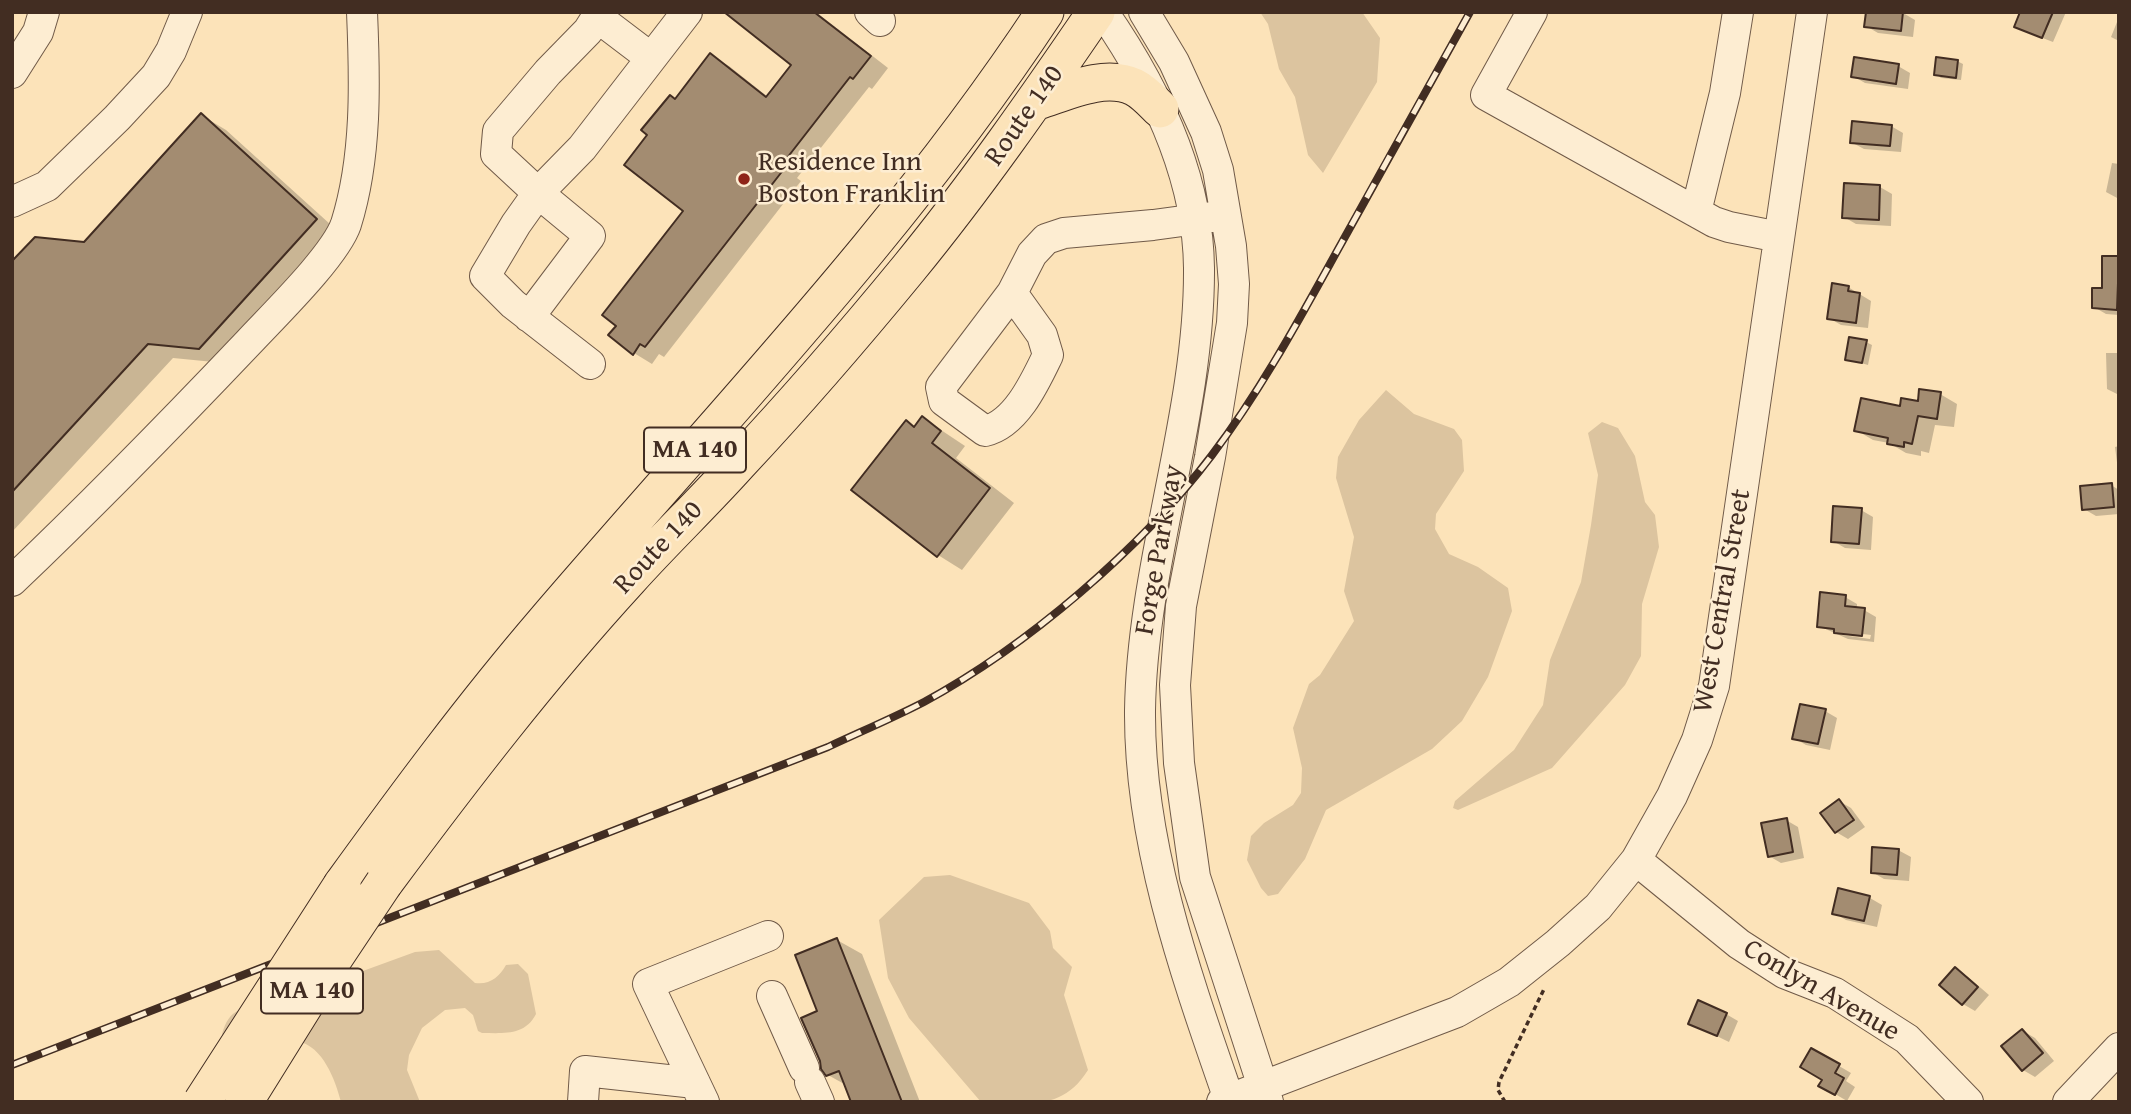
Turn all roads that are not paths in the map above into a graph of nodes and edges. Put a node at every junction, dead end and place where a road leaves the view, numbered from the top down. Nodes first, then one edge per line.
1 (44, 12) edge
2 (187, 12) edge
3 (362, 12) edge
4 (687, 12) edge
5 (1017, 12) edge
6 (1045, 12) edge
7 (1096, 12) edge
8 (1103, 12) edge
9 (1144, 12) edge
10 (1532, 12) edge
11 (1738, 12) edge
12 (1812, 12) edge
13 (599, 15) edge
14 (651, 58) junction
15 (12, 73) edge
16 (1003, 77) junction
17 (1037, 101) junction
18 (1160, 108) junction
19 (538, 193) junction
20 (12, 202) edge
21 (1696, 212) junction
22 (1227, 215) junction
23 (1193, 218) junction
24 (1779, 237) junction
25 (1012, 292) dead end
26 (529, 317) junction
27 (590, 364) dead end
28 (12, 581) edge
29 (1636, 860) junction
30 (768, 936) dead end
31 (772, 996) dead end
32 (2119, 1048) edge
33 (811, 1084) edge
34 (700, 1092) edge
35 (1265, 1093) edge
36 (1227, 1101) edge
37 (202, 1102) edge
38 (244, 1102) edge
39 (583, 1102) edge
40 (1968, 1102) edge
41 (2068, 1102) edge

1 - 15 street
2 - 20 street
3 - 28 street
4 - 14 street
5 - 16 main road
6 - 16 main road, Route 140 / MA 140
7 - 17 main road, Route 140 / MA 140
8 - 18 street, Forge Parkway
9 - 22 street, Forge Parkway
10 - 21 street
11 - 21 street
12 - 24 street, West Central Street
13 - 14 street
13 - 19 street
14 - 19 street
16 - 37 main road, Route 140 / MA 140, bridge
17 - 18 main road
17 - 38 main road, Route 140 / MA 140, bridge
18 - 23 street, Forge Parkway
19 - 26 street
19 - 26 street
21 - 24 street
22 - 23 street
22 - 35 street, Forge Parkway
23 - 25 street
23 - 36 street, Forge Parkway
24 - 29 street, West Central Street
26 - 27 street
29 - 35 street, West Central Street
29 - 40 street, Conlyn Avenue
30 - 34 street
31 - 33 street
32 - 41 street
34 - 39 street
35 - 36 street, West Central Street

